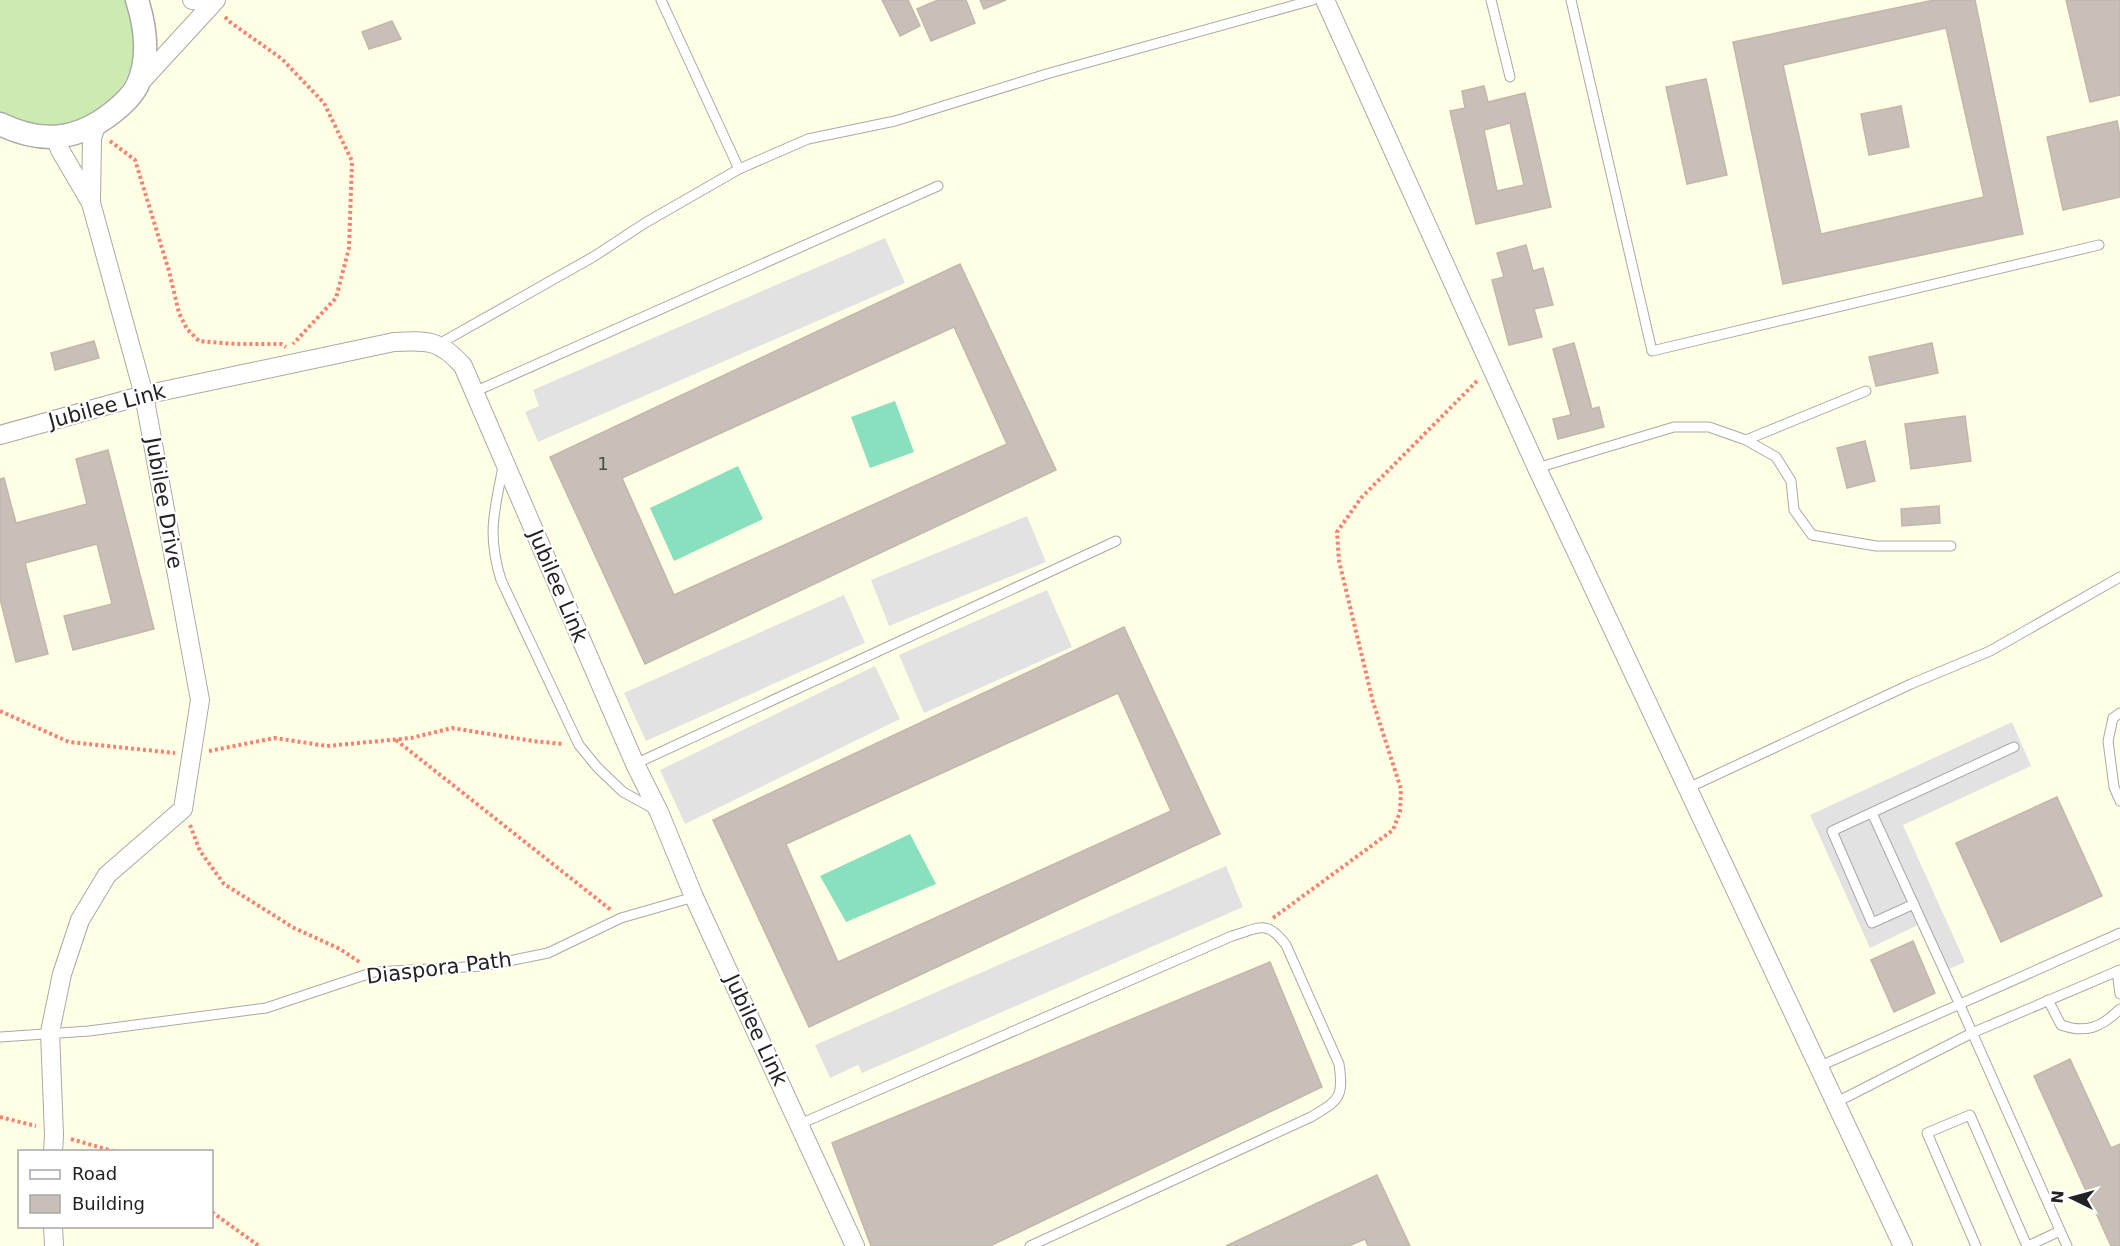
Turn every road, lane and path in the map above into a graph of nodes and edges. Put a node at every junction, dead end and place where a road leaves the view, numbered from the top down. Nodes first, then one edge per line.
1 (138, 0) edge
2 (192, 0) edge
3 (661, 0) edge
4 (1313, 0) edge
5 (1325, 0) edge
6 (1491, 0) edge
7 (1571, 0) edge
8 (215, 1) edge
9 (1510, 77) dead end
10 (137, 87) junction
11 (0, 124) edge
12 (96, 126) junction
13 (55, 137) junction
14 (739, 169) junction
15 (938, 186) dead end
16 (91, 203) junction
17 (2099, 245) dead end
18 (439, 344) junction
19 (1491, 367) junction
20 (1866, 391) dead end
21 (474, 392) junction
22 (144, 395) junction
23 (0, 435) edge
24 (1746, 440) junction
25 (504, 462) junction
26 (1537, 468) junction
27 (1116, 541) dead end
28 (1951, 546) dead end
29 (2120, 578) edge
30 (0, 711) edge
31 (2120, 713) edge
32 (396, 740) junction
33 (579, 745) junction
34 (2014, 747) dead end
35 (191, 755) junction
36 (635, 764) junction
37 (1688, 788) junction
38 (2120, 801) edge
39 (183, 809) junction
40 (659, 812) junction
41 (1872, 813) junction
42 (694, 897) junction
43 (1914, 903) junction
44 (621, 918) junction
45 (1260, 927) junction
46 (2120, 933) edge
47 (2118, 970) edge
48 (374, 972) junction
49 (2120, 994) edge
50 (2048, 1000) junction
51 (1959, 1003) junction
52 (2120, 1009) edge
53 (50, 1032) junction
54 (1972, 1033) junction
55 (0, 1037) edge
56 (1818, 1068) junction
57 (1835, 1103) junction
58 (0, 1117) edge
59 (800, 1124) junction
60 (54, 1144) edge
61 (113, 1150) edge
62 (213, 1213) edge
63 (52, 1228) edge
64 (2060, 1231) junction
65 (54, 1246) edge
66 (259, 1246) edge
67 (855, 1246) edge
68 (1030, 1246) edge
69 (1903, 1246) edge
70 (1976, 1246) edge
71 (2027, 1246) edge
72 (2067, 1246) edge

1 - 10 street
2 - 8 street
3 - 14 lane
4 - 14 lane
5 - 19 street
6 - 9 lane
7 - 17 lane
8 - 10 street
8 - 12 path
10 - 12 street
11 - 13 street
12 - 13 street
12 - 16 street, Jubilee Drive
13 - 16 street, Jubilee Drive
14 - 18 lane
15 - 21 lane
16 - 22 street, Jubilee Drive
18 - 21 street, Jubilee Link
18 - 22 street, Jubilee Link
19 - 26 street
19 - 45 path
20 - 24 lane
21 - 25 street, Jubilee Link
22 - 23 street, Jubilee Link
22 - 35 street, Jubilee Drive
24 - 26 lane
24 - 28 lane
25 - 33 lane
25 - 36 street, Jubilee Link
26 - 37 street
27 - 36 lane
29 - 37 lane
30 - 35 path
31 - 38 lane
32 - 33 path
32 - 35 path
32 - 44 path
33 - 40 lane
34 - 41 lane
35 - 39 street, Jubilee Drive
36 - 40 street, Jubilee Link
37 - 56 street
39 - 48 path
39 - 53 street
40 - 42 street, Jubilee Link
41 - 43 lane
41 - 43 lane
42 - 44 lane, Diaspora Path
42 - 59 street, Jubilee Link
43 - 51 lane
44 - 48 lane, Diaspora Path
45 - 59 lane
45 - 68 lane
46 - 51 lane
47 - 49 lane
47 - 50 lane
48 - 53 lane, Diaspora Path
50 - 52 lane
50 - 54 lane
51 - 54 lane
51 - 56 lane
53 - 55 lane, Diaspora Path
53 - 60 street
54 - 57 lane
54 - 64 lane
56 - 57 street
57 - 69 street
58 - 60 path
59 - 67 street, Jubilee Link
60 - 61 path
62 - 66 path
63 - 65 street
64 - 71 lane
64 - 72 lane
70 - 71 lane

